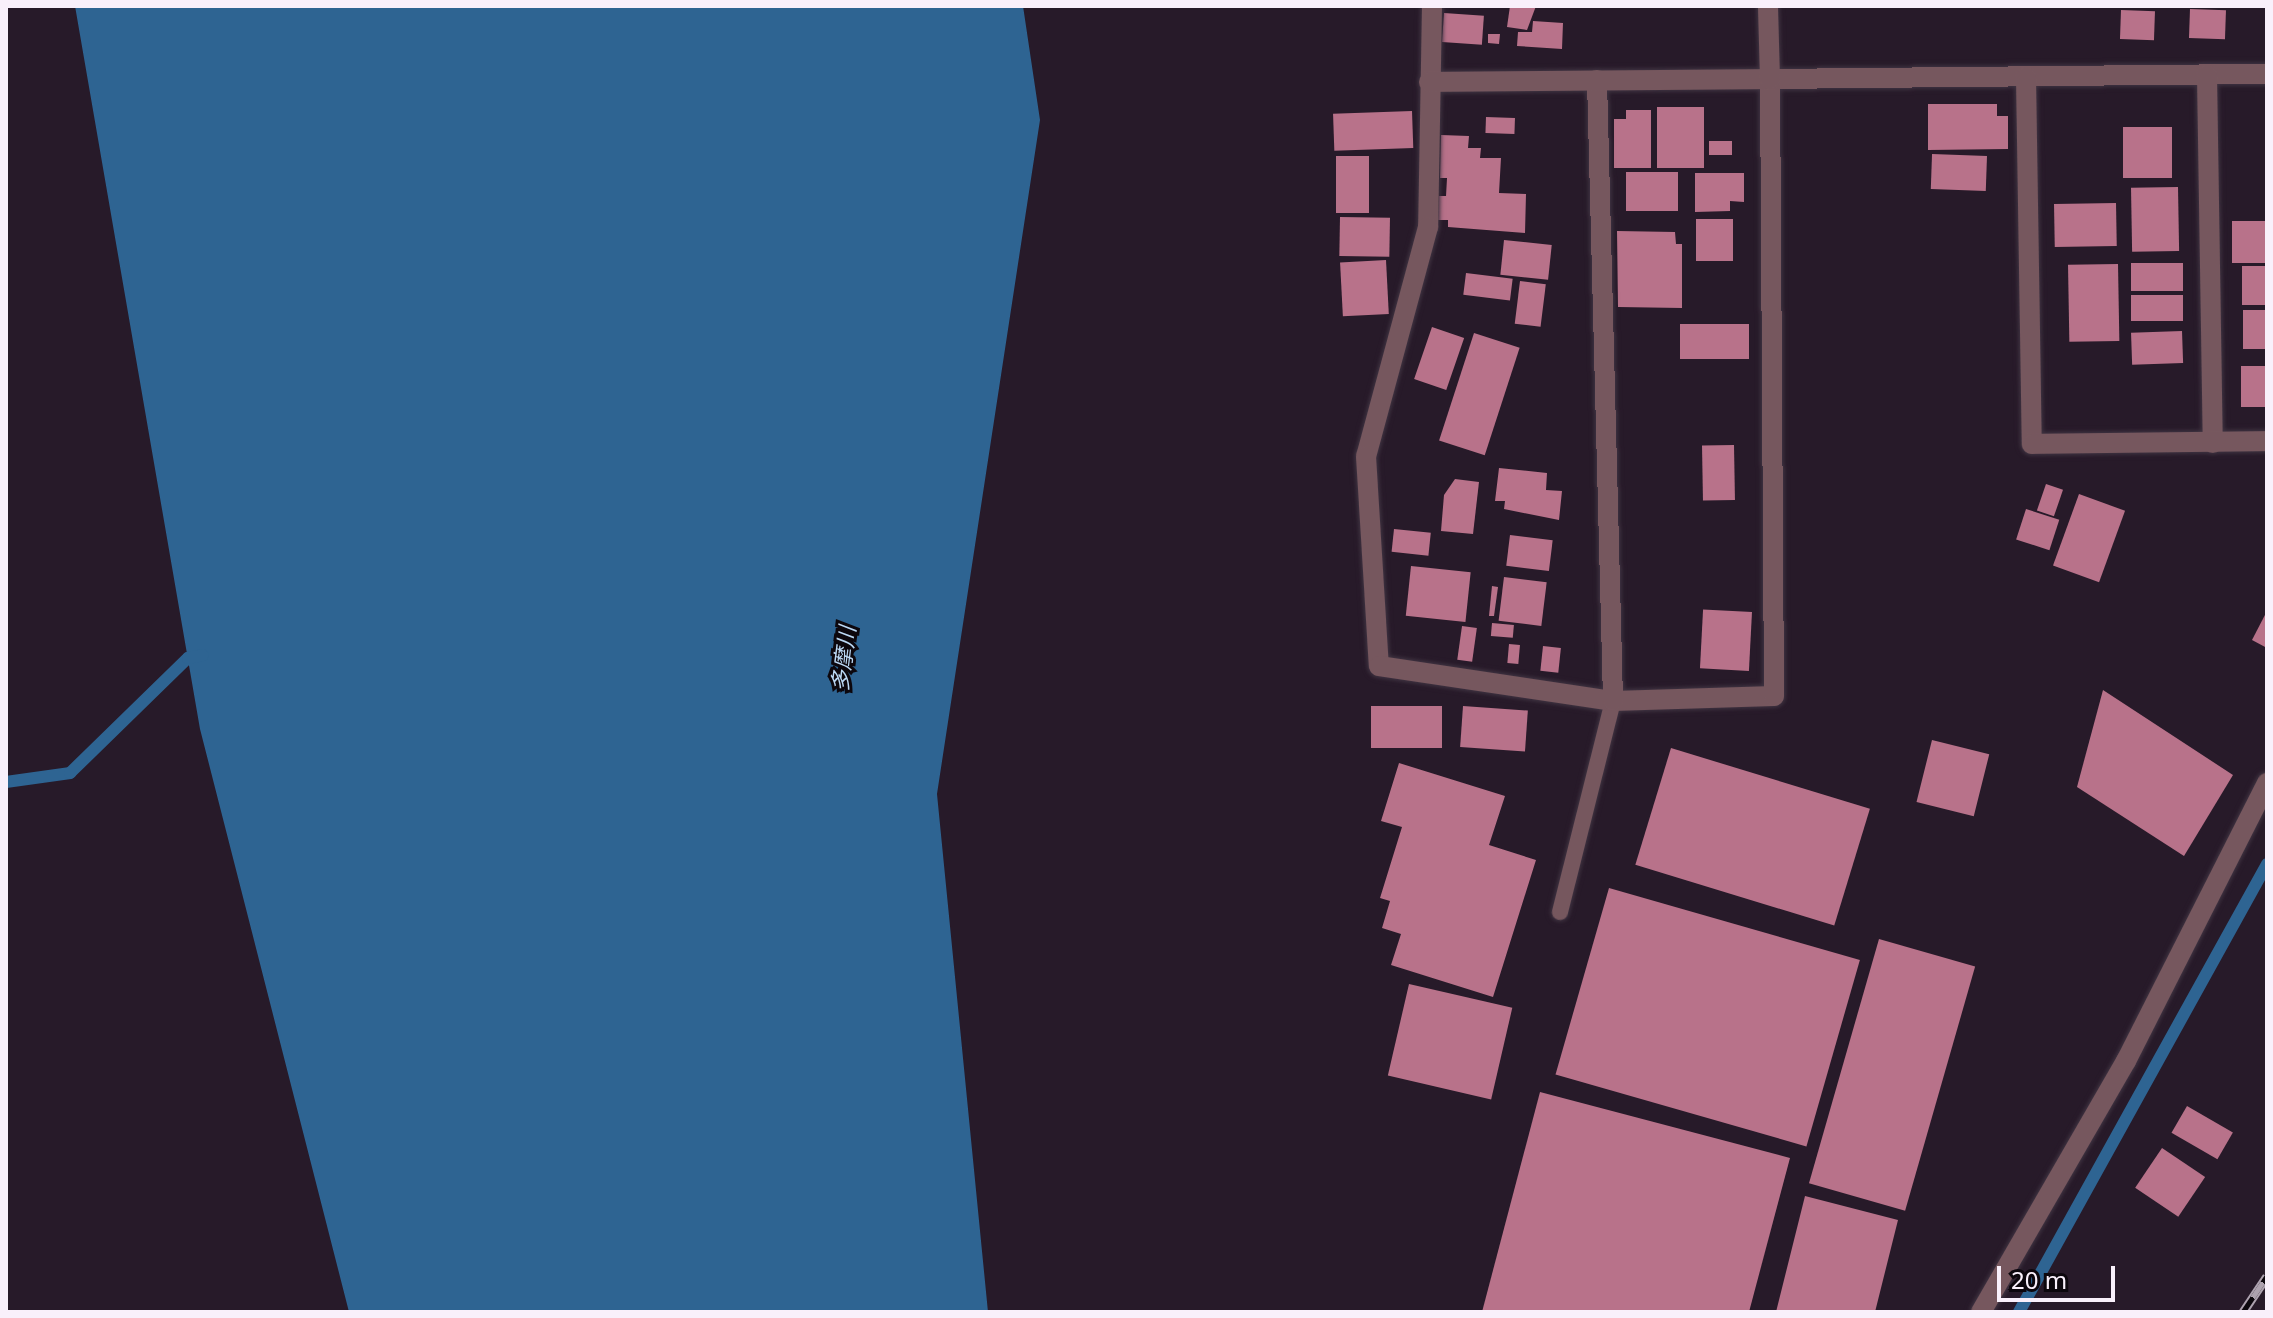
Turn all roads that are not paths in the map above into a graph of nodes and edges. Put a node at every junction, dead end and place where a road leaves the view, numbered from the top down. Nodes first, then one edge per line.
1 (1432, 6) edge
2 (1768, 6) edge
3 (2267, 74) edge
4 (2207, 75) junction
5 (2026, 77) junction
6 (1770, 79) junction
7 (1597, 80) junction
8 (1429, 82) junction
9 (2267, 441) edge
10 (2213, 443) junction
11 (1613, 701) junction
12 (2267, 783) edge
13 (1560, 912) dead end
14 (1981, 1312) edge

1 - 8 street
2 - 6 street
3 - 4 street
4 - 5 street
4 - 10 street
5 - 6 street
5 - 10 street
6 - 7 street
6 - 11 street
7 - 8 street
7 - 11 street
8 - 11 street
9 - 10 street
11 - 13 lane
12 - 14 street

